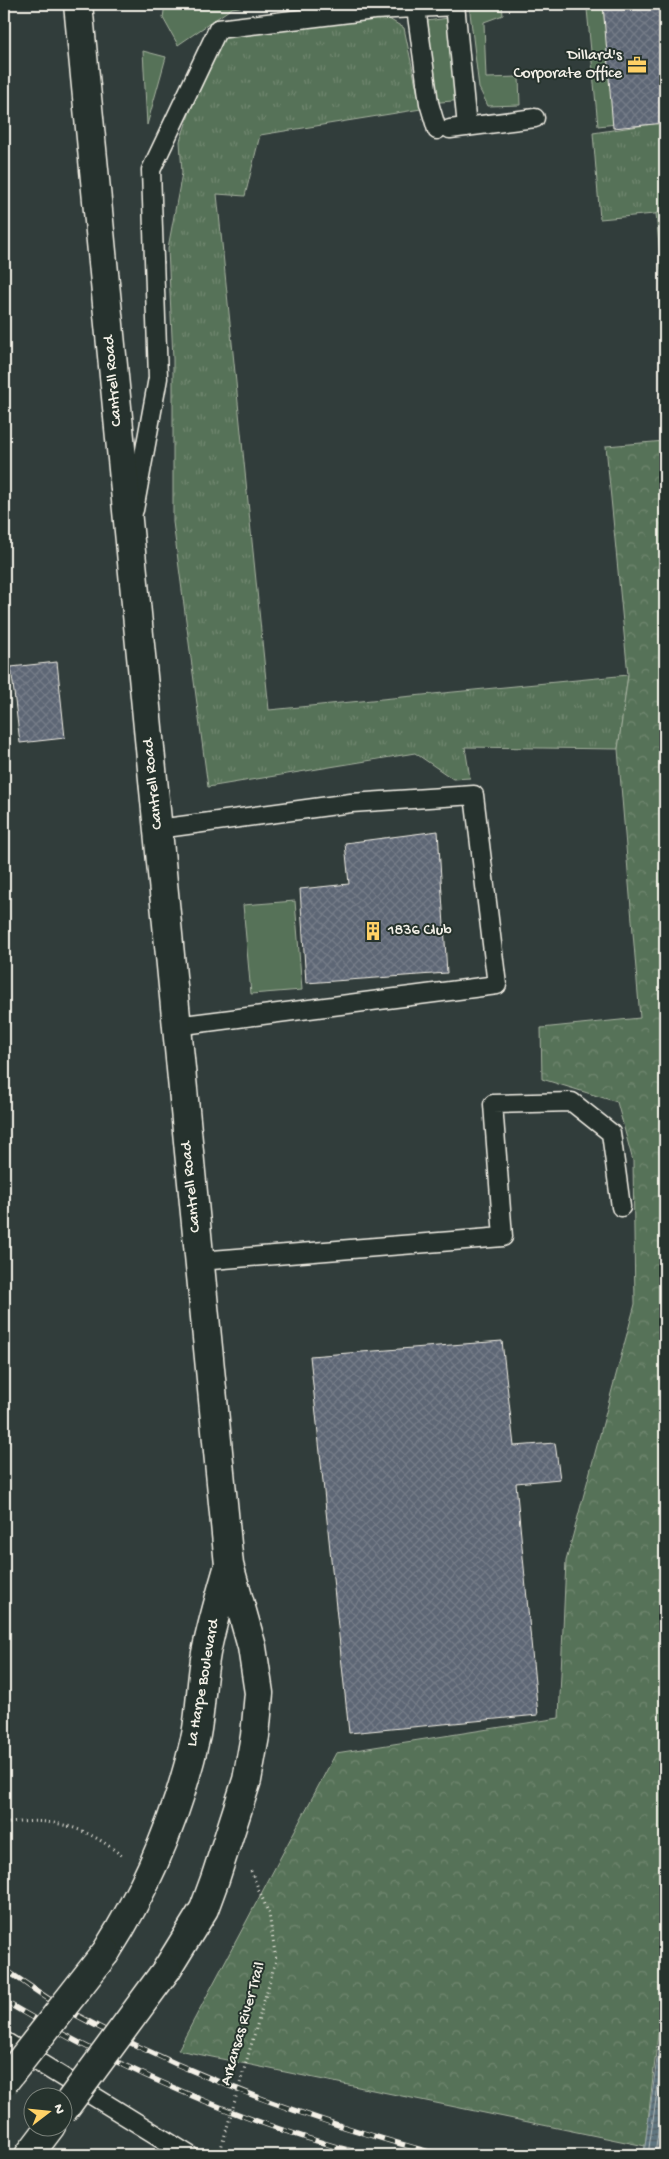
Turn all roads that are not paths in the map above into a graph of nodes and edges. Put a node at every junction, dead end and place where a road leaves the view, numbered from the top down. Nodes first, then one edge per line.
1 (78, 4) edge
2 (456, 5) edge
3 (416, 8) junction
4 (313, 10) edge
5 (535, 118) dead end
6 (467, 127) junction
7 (129, 538) junction
8 (158, 829) junction
9 (176, 1026) junction
10 (621, 1207) dead end
11 (199, 1261) junction
12 (230, 1564) junction
13 (4, 2041) edge
14 (4, 2082) edge
15 (72, 2098) edge
16 (43, 2136) edge
17 (29, 2155) edge
18 (189, 2155) edge

1 - 7 main road, Cantrell Road
2 - 3 lane
2 - 6 lane
3 - 4 lane
3 - 6 lane
4 - 7 lane
5 - 6 lane
7 - 8 main road, Cantrell Road
8 - 9 main road, Cantrell Road
8 - 9 lane
9 - 11 main road, Cantrell Road
10 - 11 lane
11 - 12 main road, Cantrell Road
12 - 14 main road, La Harpe Boulevard, bridge
12 - 15 main road, La Harpe Boulevard, bridge
13 - 18 lane
16 - 17 main road

